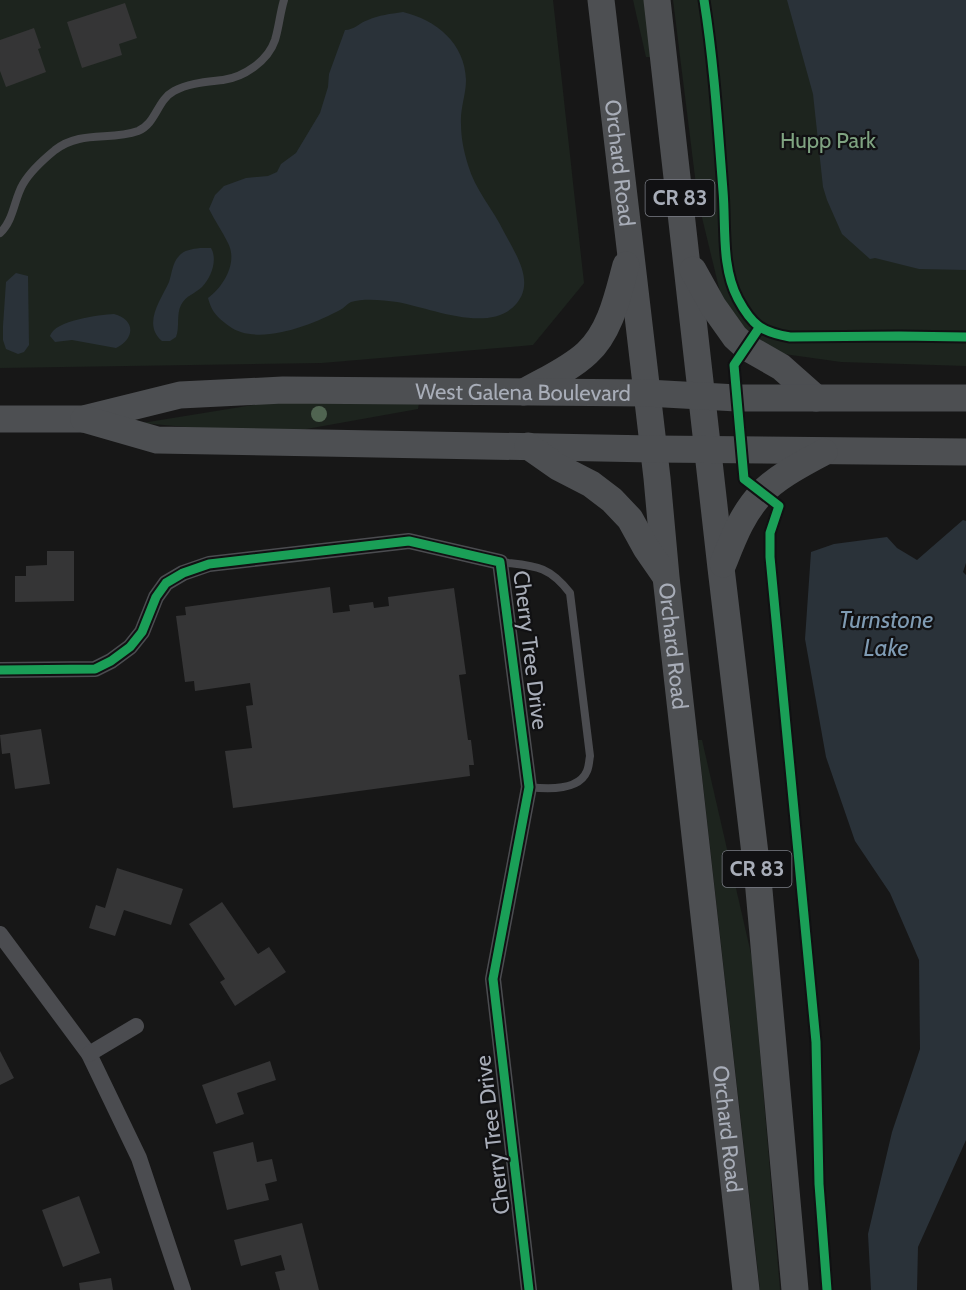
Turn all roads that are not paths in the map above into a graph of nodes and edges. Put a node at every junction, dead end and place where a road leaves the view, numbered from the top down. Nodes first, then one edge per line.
1 (284, 0) edge
2 (601, 0) edge
3 (657, 0) edge
4 (0, 233) edge
5 (630, 252) junction
6 (687, 260) junction
7 (524, 392) junction
8 (647, 393) junction
9 (702, 396) junction
10 (816, 398) junction
11 (966, 398) edge
12 (0, 419) edge
13 (82, 419) junction
14 (528, 446) junction
15 (653, 449) junction
16 (708, 449) junction
17 (824, 452) junction
18 (966, 452) edge
19 (500, 562) junction
20 (721, 568) junction
21 (666, 577) junction
22 (0, 670) edge
23 (529, 786) junction
24 (0, 934) edge
25 (136, 1026) dead end
26 (89, 1054) junction
27 (183, 1290) edge
28 (529, 1290) edge
29 (746, 1290) edge
30 (795, 1290) edge

1 - 4 lane
2 - 5 main road, Orchard Road / CR 83
3 - 6 main road, CR 83
5 - 7 main road
5 - 8 main road, Orchard Road / CR 83
6 - 9 main road, CR 83
6 - 10 main road
7 - 8 main road, West Galena Boulevard
7 - 13 main road, West Galena Boulevard
8 - 9 main road, West Galena Boulevard
8 - 15 main road, Orchard Road / CR 83
9 - 10 main road, West Galena Boulevard
9 - 16 main road, CR 83
10 - 11 main road, West Galena Boulevard
12 - 13 main road, West Galena Boulevard
13 - 14 main road, West Galena Boulevard
14 - 15 main road, West Galena Boulevard
14 - 21 main road
15 - 16 main road, West Galena Boulevard
15 - 21 main road, Orchard Road / CR 83
16 - 17 main road, West Galena Boulevard
16 - 20 main road, CR 83
17 - 18 main road, West Galena Boulevard
17 - 20 main road
19 - 22 street, Cherry Tree Drive
19 - 23 street, Cherry Tree Drive
19 - 23 lane
20 - 30 main road, CR 83
21 - 29 main road, Orchard Road / CR 83
23 - 28 street, Cherry Tree Drive
24 - 26 street
25 - 26 street
26 - 27 street

